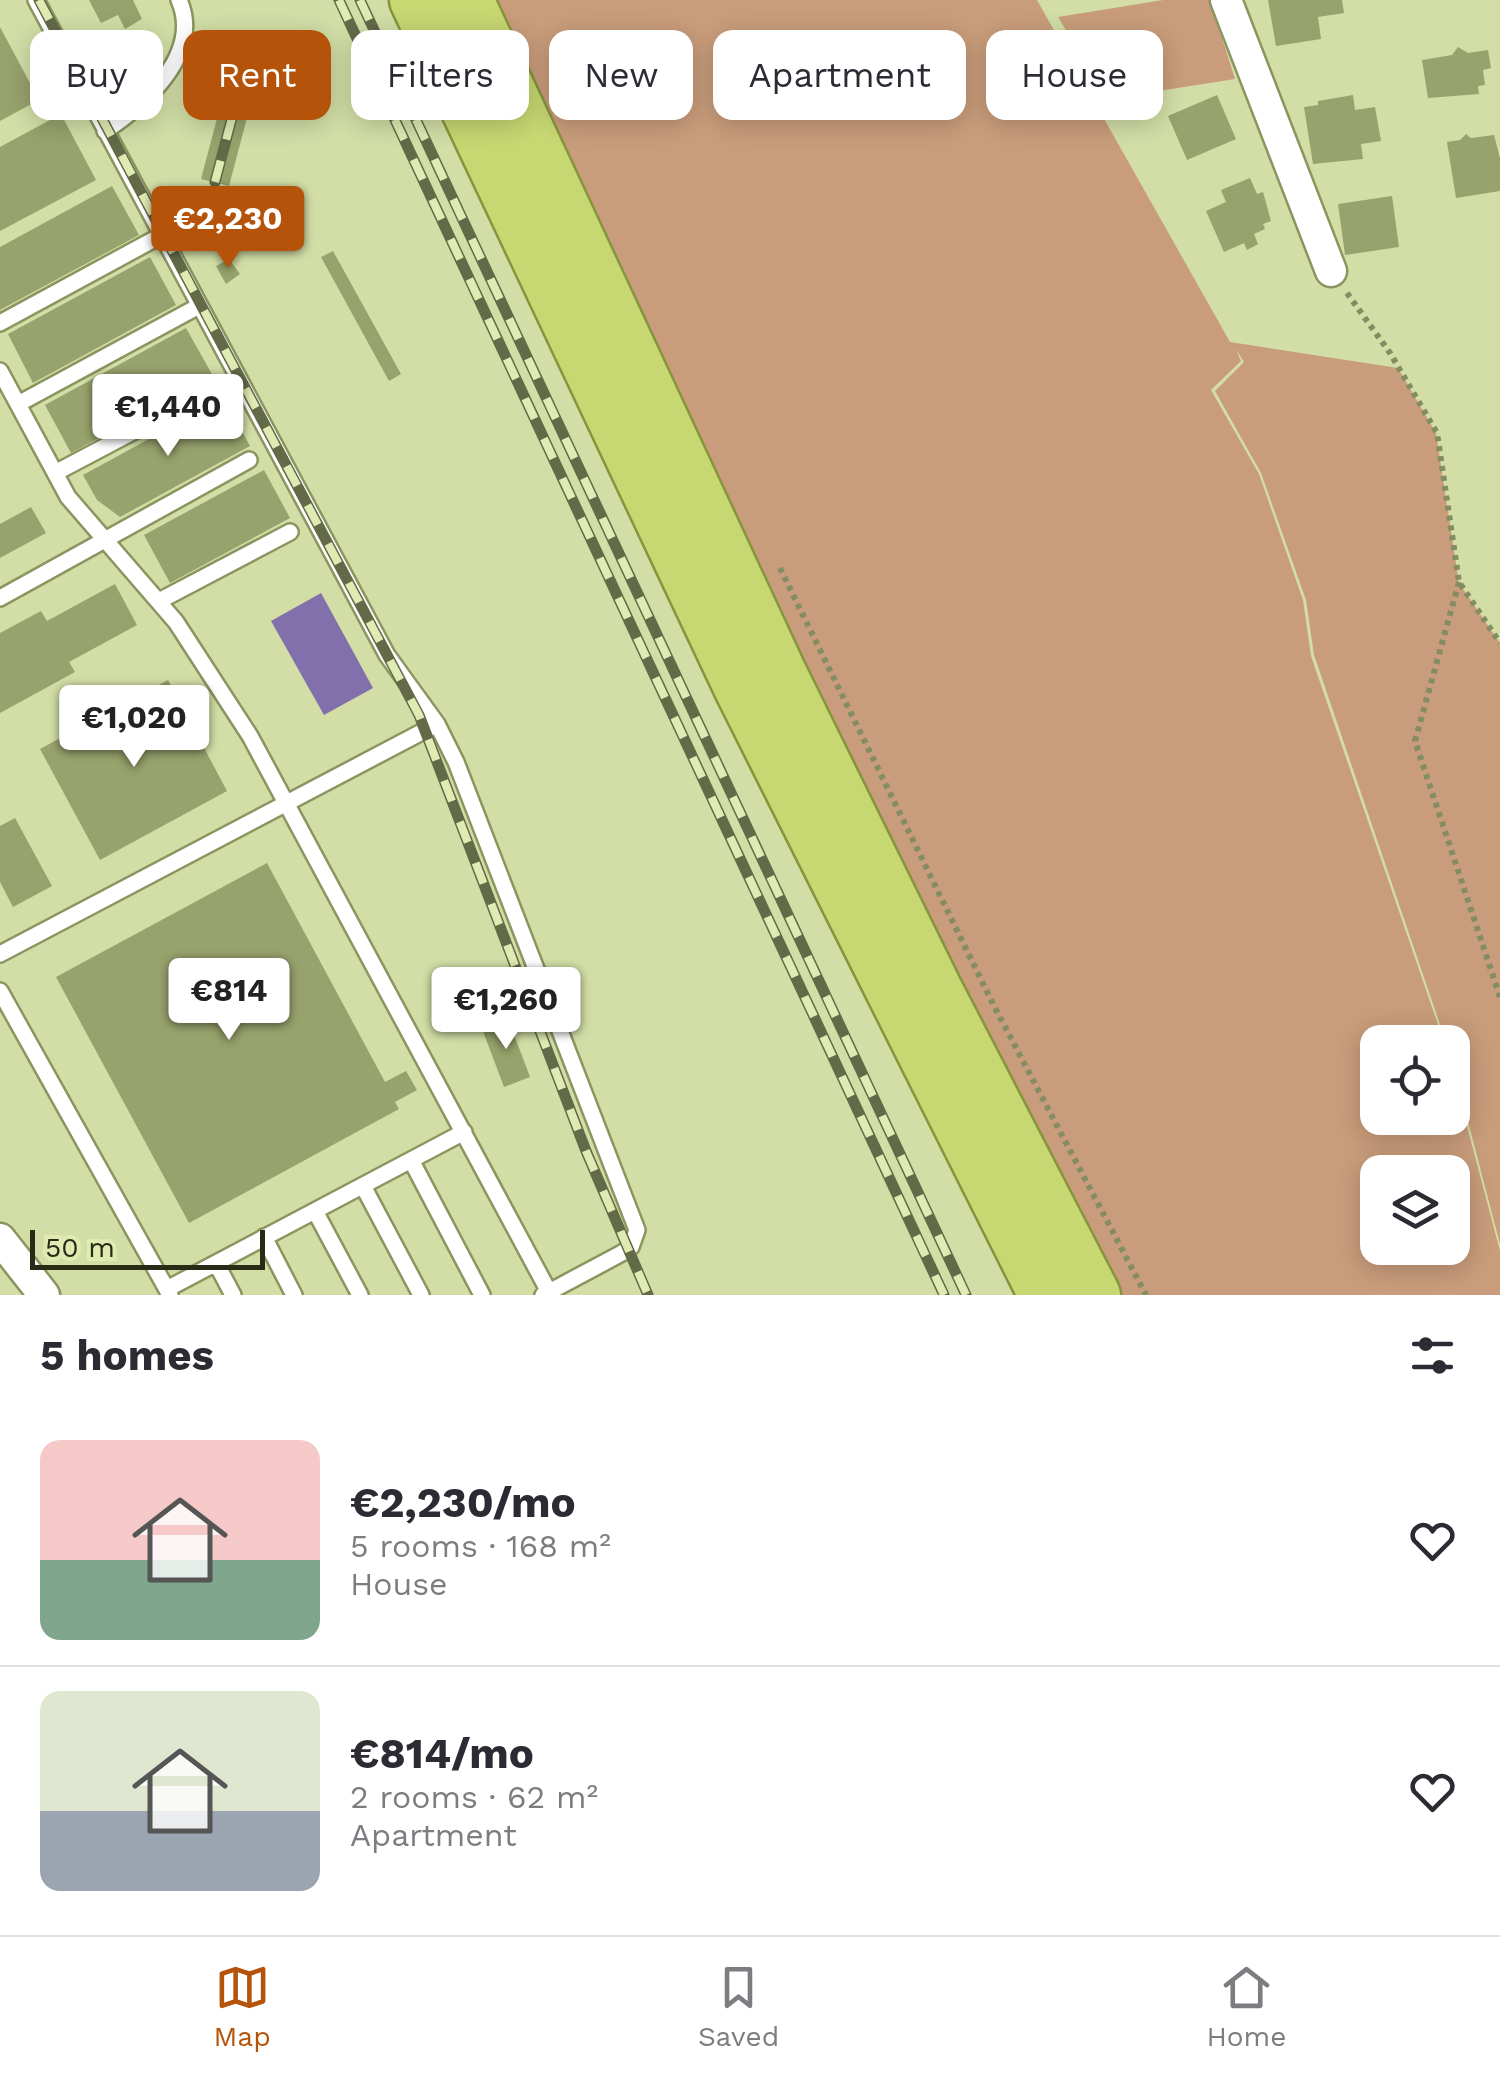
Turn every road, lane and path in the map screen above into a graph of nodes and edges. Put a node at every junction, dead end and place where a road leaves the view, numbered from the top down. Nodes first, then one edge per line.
1 (36, 0) edge
2 (179, 0) edge
3 (415, 0) edge
4 (468, 0) edge
5 (1226, 0) edge
6 (105, 131) junction
7 (162, 235) junction
8 (1331, 272) joint
9 (200, 306) junction
10 (0, 323) edge
11 (0, 371) edge
12 (214, 389) dead end
13 (18, 404) junction
14 (249, 460) dead end
15 (55, 473) junction
16 (290, 532) dead end
17 (104, 539) junction
18 (774, 555) dead end
19 (1459, 582) junction
20 (0, 598) edge
21 (160, 601) junction
22 (1500, 642) edge
23 (436, 724) junction
24 (287, 805) junction
25 (0, 954) edge
26 (0, 991) edge
27 (1500, 998) edge
28 (464, 1132) junction
29 (410, 1160) junction
30 (363, 1186) junction
31 (316, 1210) junction
32 (264, 1238) junction
33 (0, 1240) edge
34 (216, 1263) junction
35 (168, 1292) edge
36 (546, 1293) edge
37 (44, 1295) edge
38 (233, 1295) edge
39 (294, 1295) edge
40 (360, 1295) edge
41 (420, 1295) edge
42 (482, 1295) edge
43 (1044, 1295) edge
44 (1095, 1295) edge
45 (1146, 1295) edge

1 - 6 lane
2 - 6 lane
3 - 43 highway
4 - 44 highway
5 - 8 street
6 - 7 lane
7 - 9 lane
7 - 10 lane
8 - 19 path
9 - 13 lane
9 - 23 lane
11 - 13 lane
12 - 15 lane
13 - 15 lane
14 - 17 lane
15 - 17 lane
16 - 21 lane
17 - 20 lane
17 - 21 lane
18 - 45 path
19 - 22 path
19 - 27 path
21 - 24 lane
23 - 24 lane
23 - 36 lane
24 - 25 lane
24 - 28 lane
26 - 35 lane
28 - 29 lane
28 - 36 lane
29 - 30 lane
29 - 42 lane
30 - 31 lane
30 - 41 lane
31 - 32 lane
31 - 40 lane
32 - 34 lane
32 - 39 lane
33 - 37 street
34 - 35 lane
34 - 38 lane

